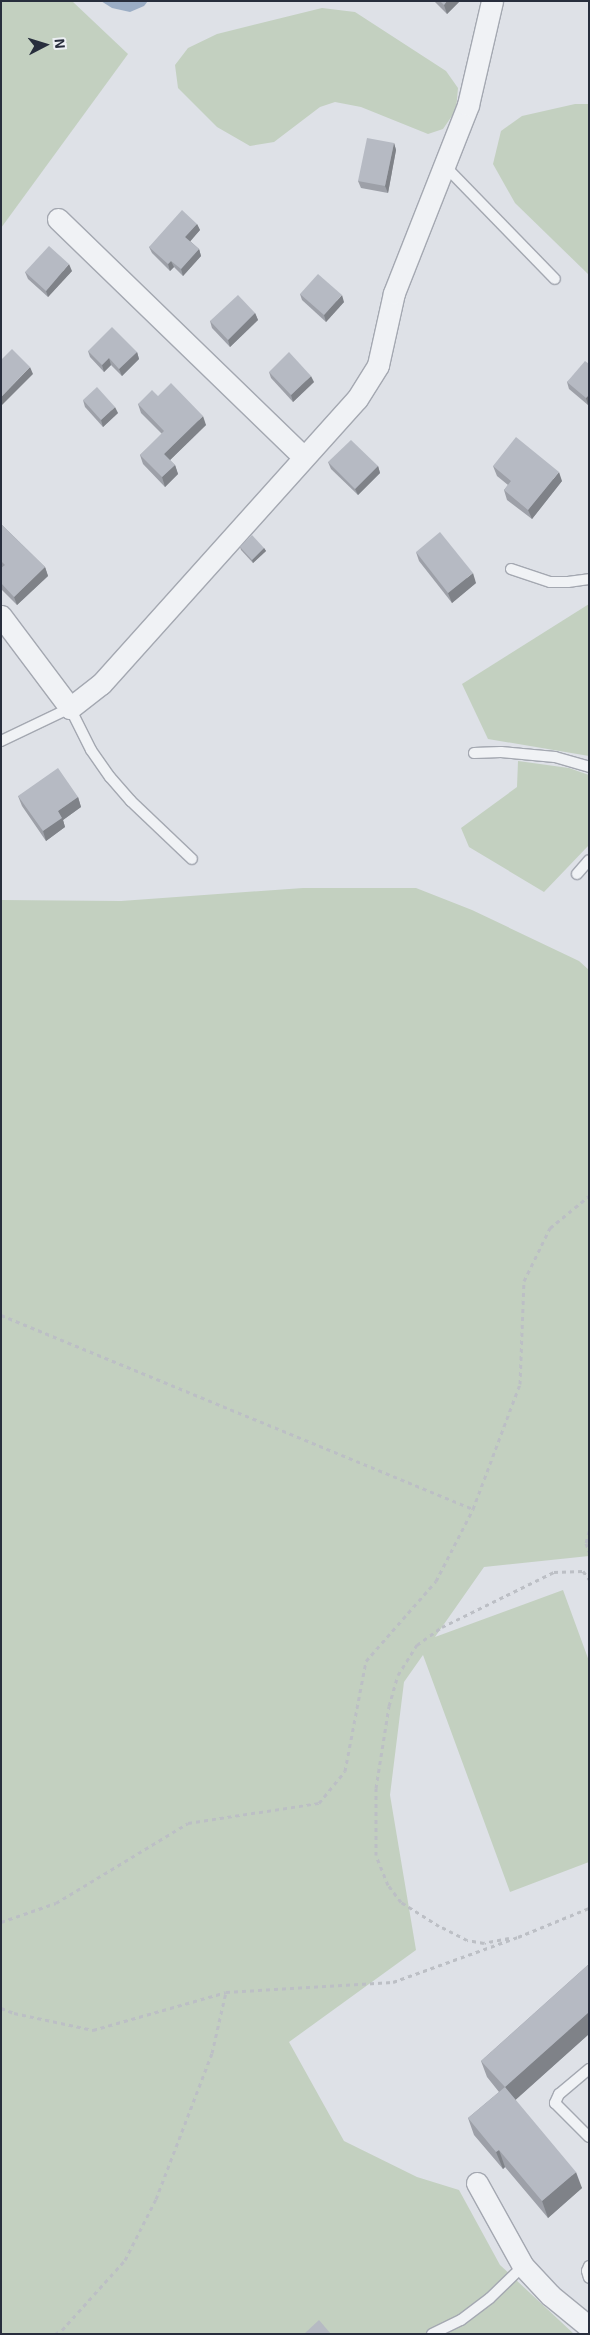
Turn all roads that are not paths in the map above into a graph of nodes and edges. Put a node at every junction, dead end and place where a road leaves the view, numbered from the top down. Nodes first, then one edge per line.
1 (492, 1) edge
2 (446, 167) junction
3 (58, 219) dead end
4 (555, 279) dead end
5 (304, 457) junction
6 (512, 569) dead end
7 (589, 579) edge
8 (1, 616) edge
9 (70, 708) junction
10 (1, 741) edge
11 (474, 753) dead end
12 (589, 767) edge
13 (192, 859) dead end
14 (589, 860) edge
15 (577, 874) dead end
16 (589, 2069) edge
17 (589, 2137) edge
18 (477, 2183) dead end
19 (523, 2266) junction
20 (589, 2266) edge
21 (589, 2278) edge
22 (589, 2327) edge
23 (432, 2334) edge

1 - 2 street
2 - 4 lane
2 - 5 street
3 - 5 street
5 - 9 street
6 - 7 lane
8 - 9 street
9 - 10 lane
9 - 13 lane
11 - 12 lane
14 - 15 lane
16 - 17 lane
18 - 19 street
19 - 22 street
19 - 23 lane
20 - 21 lane

